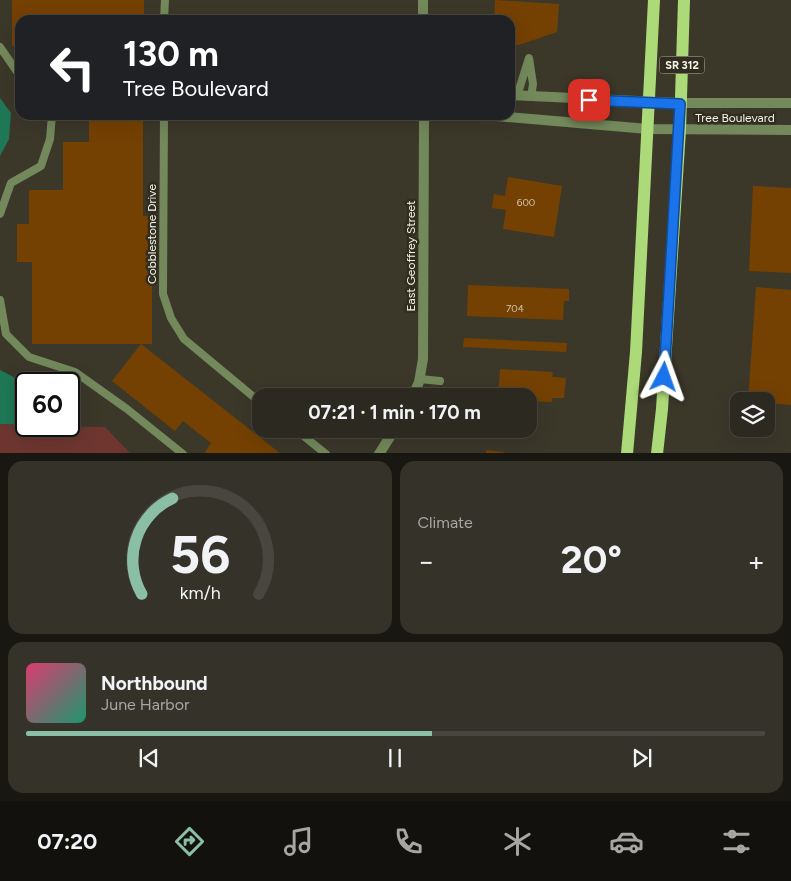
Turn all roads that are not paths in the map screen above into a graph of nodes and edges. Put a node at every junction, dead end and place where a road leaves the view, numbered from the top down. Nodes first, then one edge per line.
1 (164, 0) edge
2 (423, 0) edge
3 (654, 0) edge
4 (684, 0) edge
5 (164, 15) edge
6 (423, 15) edge
7 (0, 47) edge
8 (15, 69) edge
9 (515, 93) edge
10 (515, 96) edge
11 (531, 96) junction
12 (648, 102) junction
13 (791, 103) edge
14 (680, 104) junction
15 (515, 117) edge
16 (52, 120) edge
17 (164, 120) edge
18 (424, 120) edge
19 (648, 128) junction
20 (680, 130) junction
21 (791, 130) edge
22 (0, 214) edge
23 (0, 300) edge
24 (420, 379) junction
25 (440, 381) dead end
26 (416, 388) edge
27 (252, 396) edge
28 (306, 438) edge
29 (389, 438) edge
30 (182, 453) edge
31 (325, 453) edge
32 (380, 453) edge
33 (627, 453) edge
34 (657, 453) edge

1 - 5 lane
2 - 6 street
3 - 12 main road, SR 312
4 - 14 main road, SR 312
7 - 8 lane
9 - 11 lane
10 - 11 street, Tree Boulevard
11 - 12 street, Tree Boulevard
12 - 14 street, Tree Boulevard
12 - 19 main road, SR 312
13 - 14 street, Tree Boulevard
14 - 20 main road, SR 312
15 - 19 street, Tree Boulevard
16 - 22 lane
17 - 27 lane, Cobblestone Drive
18 - 24 street, East Geoffrey Street
19 - 20 street, Tree Boulevard
19 - 33 main road, SR 312
20 - 21 street, Tree Boulevard
20 - 34 main road, SR 312
23 - 30 lane
24 - 25 lane
24 - 26 street, East Geoffrey Street
28 - 31 lane
29 - 32 street

